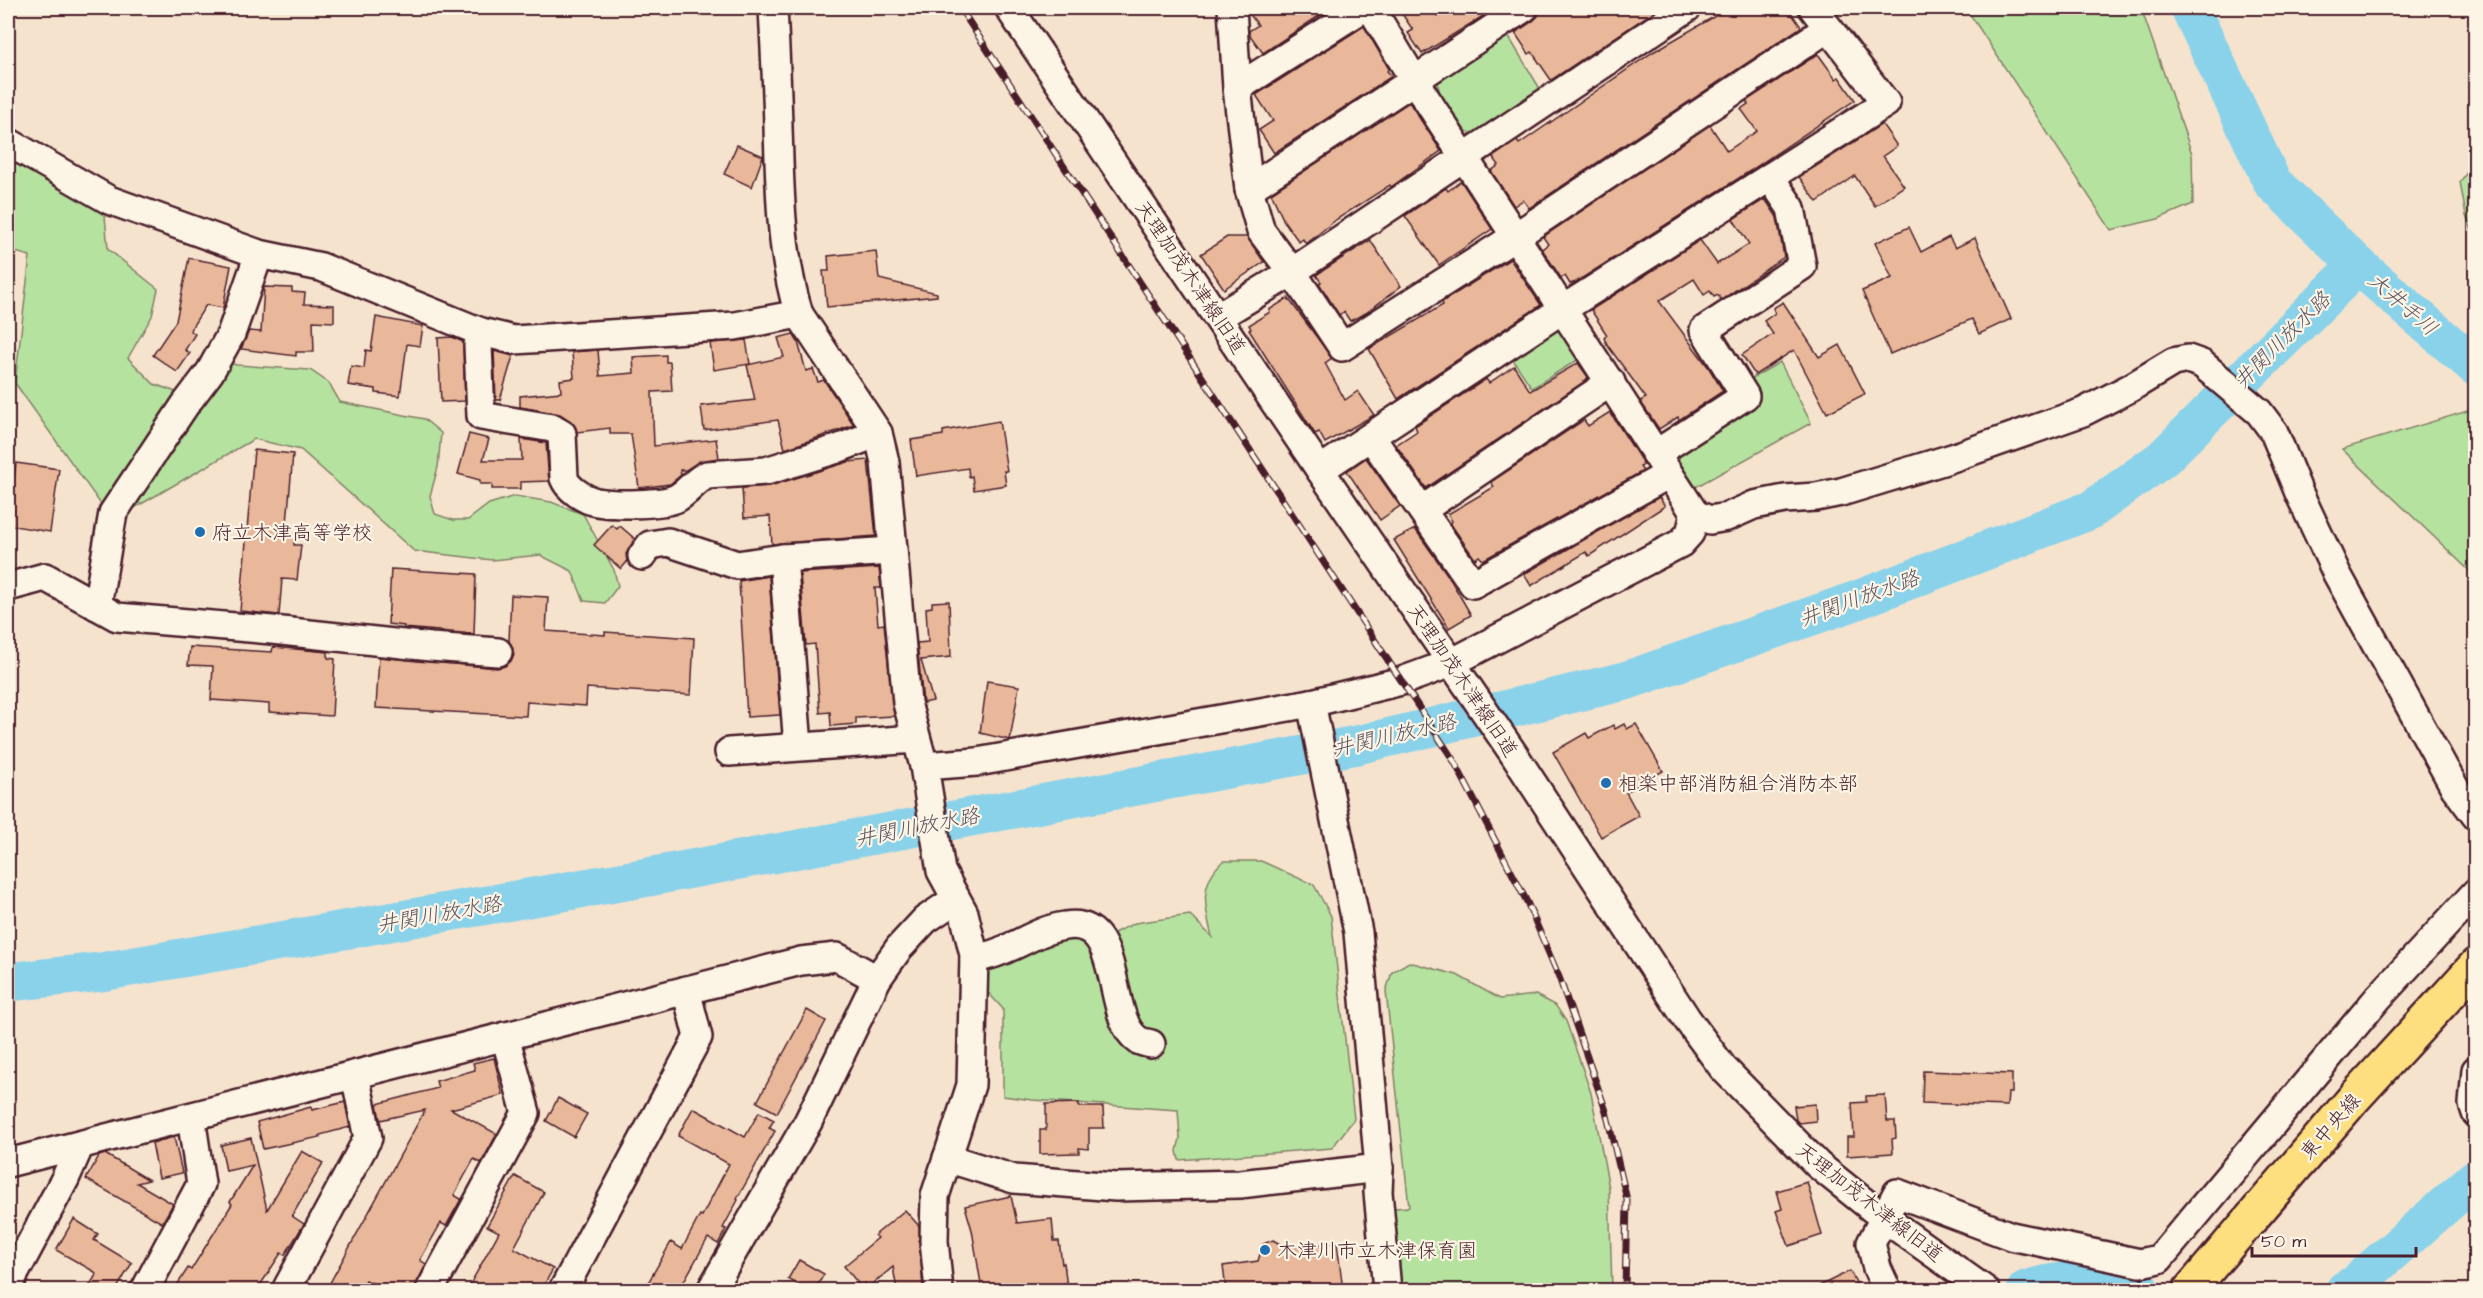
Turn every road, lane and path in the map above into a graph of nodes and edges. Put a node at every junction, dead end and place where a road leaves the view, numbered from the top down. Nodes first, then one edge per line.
1 (773, 8) edge
2 (1009, 8) edge
3 (1232, 8) edge
4 (1363, 8) edge
5 (1371, 8) edge
6 (1524, 8) edge
7 (1687, 8) edge
8 (1821, 18) edge
9 (1414, 80) junction
10 (1237, 88) junction
11 (8, 142) edge
12 (1464, 155) junction
13 (1770, 177) junction
14 (1250, 189) junction
15 (1516, 236) junction
16 (259, 254) junction
17 (1292, 272) junction
18 (1563, 309) junction
19 (799, 314) junction
20 (1218, 317) junction
21 (481, 332) junction
22 (1611, 382) junction
23 (878, 433) junction
24 (1371, 437) junction
25 (1663, 464) junction
26 (1320, 470) junction
27 (1422, 510) junction
28 (1695, 514) junction
29 (893, 551) junction
30 (642, 556) dead end
31 (783, 558) junction
32 (8, 587) edge
33 (97, 606) junction
34 (498, 652) dead end
35 (1458, 673) junction
36 (1312, 707) junction
37 (916, 739) junction
38 (798, 746) junction
39 (729, 752) dead end
40 (925, 776) junction
41 (2475, 816) edge
42 (2475, 892) edge
43 (956, 899) junction
44 (974, 959) junction
45 (2475, 965) edge
46 (877, 979) junction
47 (686, 990) junction
48 (505, 1036) junction
49 (1151, 1044) dead end
50 (2475, 1070) edge
51 (355, 1075) junction
52 (2475, 1113) edge
53 (191, 1116) junction
54 (80, 1145) junction
55 (947, 1158) junction
56 (8, 1163) edge
57 (1379, 1168) junction
58 (1884, 1218) junction
59 (8, 1286) edge
60 (2192, 1288) edge
61 (145, 1290) edge
62 (286, 1290) edge
63 (430, 1290) edge
64 (563, 1290) edge
65 (711, 1290) edge
66 (939, 1290) edge
67 (1387, 1290) edge
68 (1887, 1290) edge
69 (1984, 1290) edge

1 - 19 street
2 - 20 street, 天理加茂木津線旧道
3 - 10 street
4 - 10 street
5 - 9 street
6 - 9 street
7 - 12 street
8 - 13 street
8 - 15 street
9 - 12 street
9 - 14 street
10 - 14 street
11 - 16 street
12 - 15 street
12 - 17 street
13 - 18 street
13 - 25 street
14 - 17 street
15 - 17 street
15 - 18 street
16 - 21 street
16 - 33 street
17 - 20 street
18 - 22 street
18 - 24 street
19 - 21 street
19 - 23 street
20 - 26 street, 天理加茂木津線旧道
21 - 23 street
22 - 25 street
22 - 27 street
23 - 29 street
24 - 26 street
24 - 27 street
25 - 27 street
25 - 28 street
26 - 35 street, 天理加茂木津線旧道
28 - 35 street
28 - 41 street
29 - 31 street
29 - 37 street
30 - 31 street
31 - 38 street
32 - 33 street
33 - 34 street
35 - 36 street
35 - 58 street, 天理加茂木津線旧道
36 - 40 street
36 - 57 street
37 - 38 street
37 - 40 street
38 - 39 street
40 - 43 street
42 - 58 street
43 - 44 street
43 - 46 street
44 - 49 street
44 - 55 street
45 - 60 highway, 東中央線
46 - 47 street
46 - 65 street
47 - 48 street
47 - 64 street
48 - 51 street
48 - 63 street
50 - 52 street
51 - 53 street
51 - 62 street
53 - 54 street
53 - 61 street
54 - 56 street
54 - 59 street
55 - 57 street
55 - 66 street
57 - 67 street
58 - 68 street
58 - 69 street, 天理加茂木津線旧道

